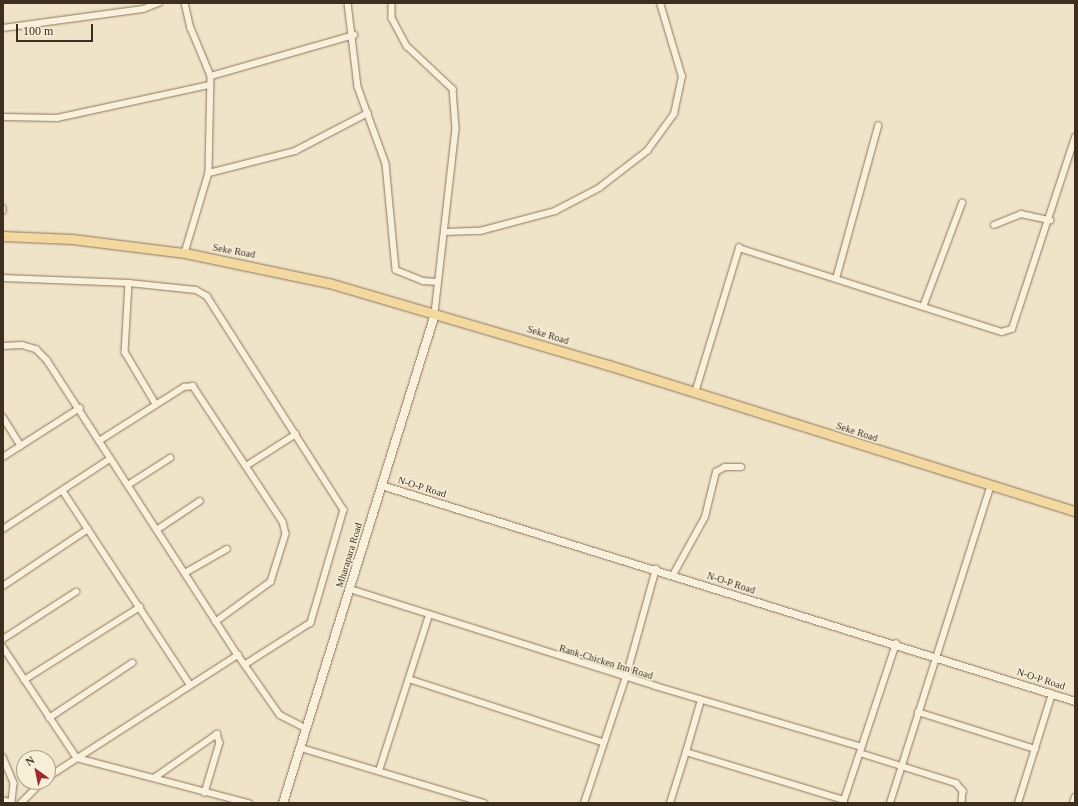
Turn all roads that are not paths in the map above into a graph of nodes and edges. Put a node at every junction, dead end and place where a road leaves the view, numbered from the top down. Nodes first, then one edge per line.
1 (159, 3) edge
2 (185, 3) edge
3 (348, 3) edge
4 (392, 3) edge
5 (660, 3) edge
6 (3, 28) edge
7 (354, 35) junction
8 (211, 76) junction
9 (209, 85) junction
10 (368, 113) junction
11 (3, 117) edge
12 (878, 126) dead end
13 (1075, 137) edge
14 (210, 174) junction
15 (962, 203) dead end
16 (1050, 220) junction
17 (994, 225) dead end
18 (444, 232) junction
19 (3, 236) edge
20 (185, 253) junction
21 (3, 278) edge
22 (836, 279) junction
23 (437, 282) junction
24 (129, 283) junction
25 (923, 307) junction
26 (435, 314) junction
27 (3, 346) edge
28 (695, 393) junction
29 (156, 404) junction
30 (80, 408) junction
31 (3, 417) edge
32 (296, 434) junction
33 (99, 441) junction
34 (21, 446) junction
35 (3, 457) edge
36 (170, 458) dead end
37 (110, 459) junction
38 (246, 466) junction
39 (741, 467) dead end
40 (128, 485) junction
41 (381, 485) junction
42 (991, 485) junction
43 (63, 491) junction
44 (200, 501) dead end
45 (1075, 511) edge
46 (3, 529) edge
47 (88, 529) junction
48 (158, 529) junction
49 (227, 548) dead end
50 (656, 570) junction
51 (185, 573) junction
52 (673, 575) junction
53 (3, 586) edge
54 (350, 589) junction
55 (76, 592) dead end
56 (140, 607) junction
57 (429, 615) junction
58 (216, 622) junction
59 (3, 639) edge
60 (896, 644) junction
61 (3, 647) edge
62 (238, 655) junction
63 (936, 655) junction
64 (132, 663) dead end
65 (245, 665) junction
66 (626, 677) junction
67 (409, 679) junction
68 (24, 680) junction
69 (190, 684) junction
70 (1052, 694) junction
71 (701, 700) junction
72 (1075, 701) edge
73 (918, 712) junction
74 (50, 718) junction
75 (307, 729) junction
76 (602, 742) junction
77 (859, 746) junction
78 (301, 748) junction
79 (1035, 749) junction
80 (686, 752) junction
81 (860, 753) junction
82 (3, 757) edge
83 (77, 758) junction
84 (901, 765) junction
85 (379, 771) junction
86 (56, 772) edge
87 (154, 778) junction
88 (34, 790) edge
89 (205, 793) junction
90 (1075, 797) edge
91 (3, 800) edge
92 (843, 801) edge
93 (12, 803) edge
94 (21, 803) edge
95 (249, 803) edge
96 (283, 803) edge
97 (484, 803) edge
98 (584, 803) edge
99 (670, 803) edge
100 (890, 803) edge
101 (962, 803) edge
102 (1018, 803) edge
103 (1073, 803) edge

1 - 6 street
2 - 8 street
3 - 7 street
4 - 18 street
5 - 18 street
7 - 8 street
7 - 10 street
8 - 9 street
9 - 11 street
9 - 14 street
10 - 14 street
10 - 23 street
12 - 22 street
13 - 16 street
14 - 20 street
15 - 25 street
16 - 17 street
16 - 25 street
18 - 23 street
19 - 20 main road, Seke Road
20 - 26 main road, Seke Road
21 - 24 street
22 - 25 street
22 - 28 street
23 - 26 street
24 - 29 street
24 - 32 street
26 - 28 main road, Seke Road
26 - 41 main road, Mharapara Road
27 - 30 street
28 - 42 main road, Seke Road
29 - 33 street
29 - 38 street
30 - 33 street
30 - 34 street
31 - 34 street
32 - 38 street
32 - 65 street
33 - 37 street
34 - 35 street
36 - 40 street
37 - 40 street
37 - 43 street
38 - 58 street
39 - 52 street
40 - 48 street
41 - 50 street, N-O-P Road
41 - 54 main road, Mharapara Road
42 - 45 main road, Seke Road
42 - 63 street
43 - 46 street
43 - 47 street
44 - 48 street
47 - 53 street
47 - 56 street
48 - 51 street
49 - 51 street
50 - 52 street, N-O-P Road
50 - 66 street
51 - 58 street
52 - 60 street, N-O-P Road
54 - 57 street, Rank-Chicken Inn Road
54 - 75 main road, Mharapara Road
55 - 59 street
56 - 68 street
56 - 69 street
57 - 66 street, Rank-Chicken Inn Road
57 - 67 street
58 - 62 street
60 - 63 street, N-O-P Road
60 - 77 street
61 - 68 street
62 - 65 street
62 - 69 street
63 - 70 street, N-O-P Road
63 - 73 street
64 - 74 street
65 - 75 street
66 - 71 street, Rank-Chicken Inn Road
66 - 76 street
67 - 76 street
67 - 85 street
68 - 74 street
69 - 83 street
70 - 72 street, N-O-P Road
70 - 79 street
71 - 77 street, Rank-Chicken Inn Road
71 - 80 street
73 - 79 street
73 - 84 street
74 - 83 street
75 - 78 main road, Mharapara Road
76 - 98 street
77 - 81 street
78 - 85 street
78 - 96 main road, Mharapara Road
79 - 102 street
80 - 92 street
80 - 99 street
81 - 84 street
81 - 92 street
82 - 93 street
83 - 86 street
83 - 87 street
84 - 100 street
84 - 101 street
85 - 97 street
87 - 89 street
87 - 89 street
88 - 94 street
89 - 95 street
90 - 103 street
91 - 93 street

